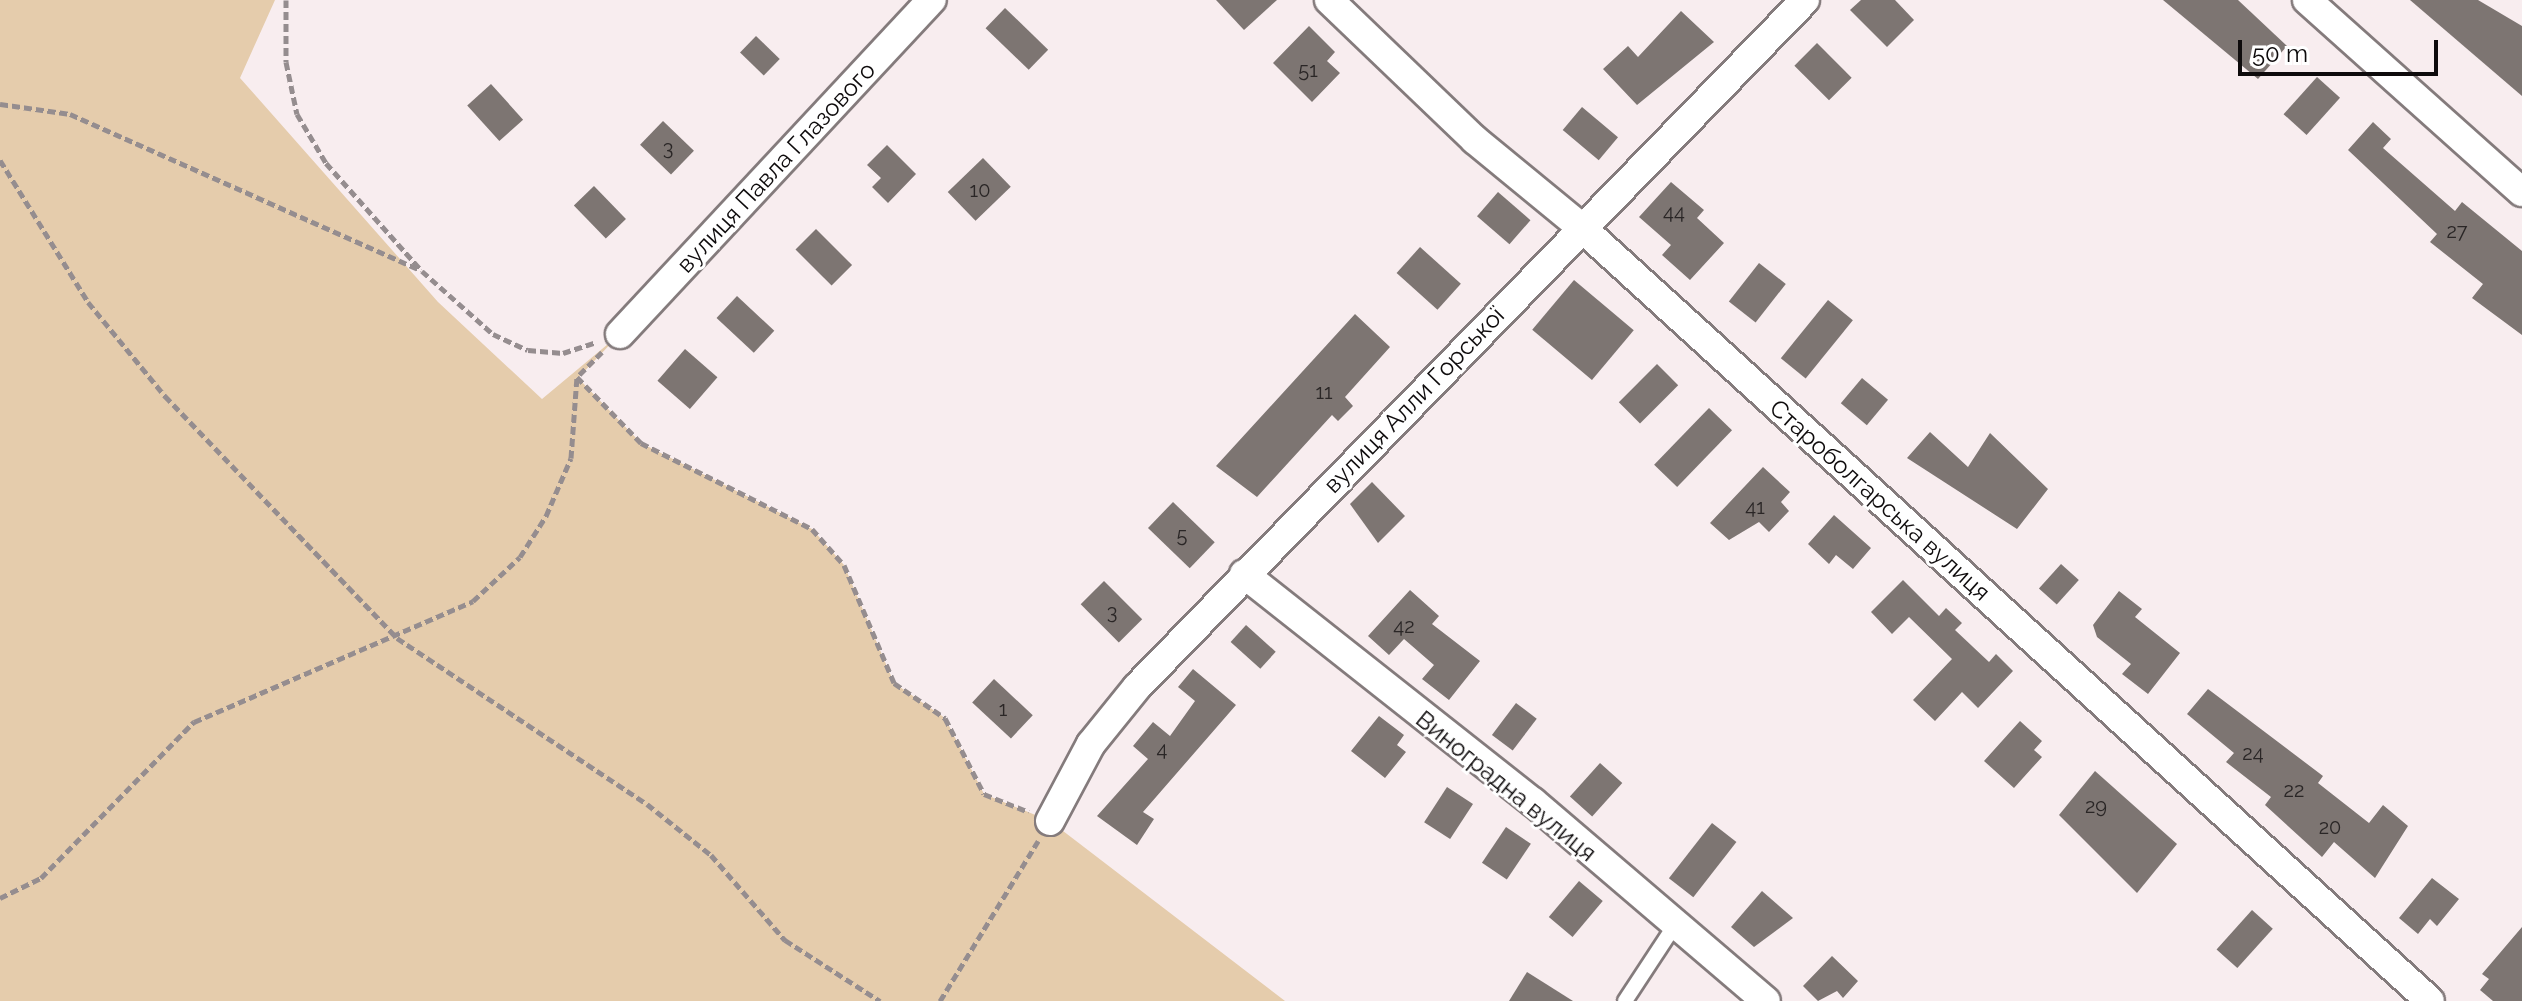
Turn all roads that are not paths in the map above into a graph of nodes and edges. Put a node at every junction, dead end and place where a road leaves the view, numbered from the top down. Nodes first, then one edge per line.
1 (932, 0) edge
2 (1329, 0) edge
3 (1805, 0) edge
4 (2307, 0) edge
5 (2522, 192) edge
6 (1582, 228) junction
7 (620, 334) road end
8 (1244, 574) junction
9 (1050, 821) road end
10 (1675, 925) junction
11 (1625, 1001) edge
12 (1766, 1001) edge
13 (2430, 1001) edge

1 - 7 street, вулиця Павла Глазового
2 - 6 street, Староболгарська вулиця
3 - 6 street, вулиця Алли Горської
4 - 5 street
6 - 8 street, вулиця Алли Горської
6 - 13 street, Староболгарська вулиця
8 - 9 street, вулиця Алли Горської
8 - 10 street, Виноградна вулиця
10 - 11 lane
10 - 12 street, Виноградна вулиця

